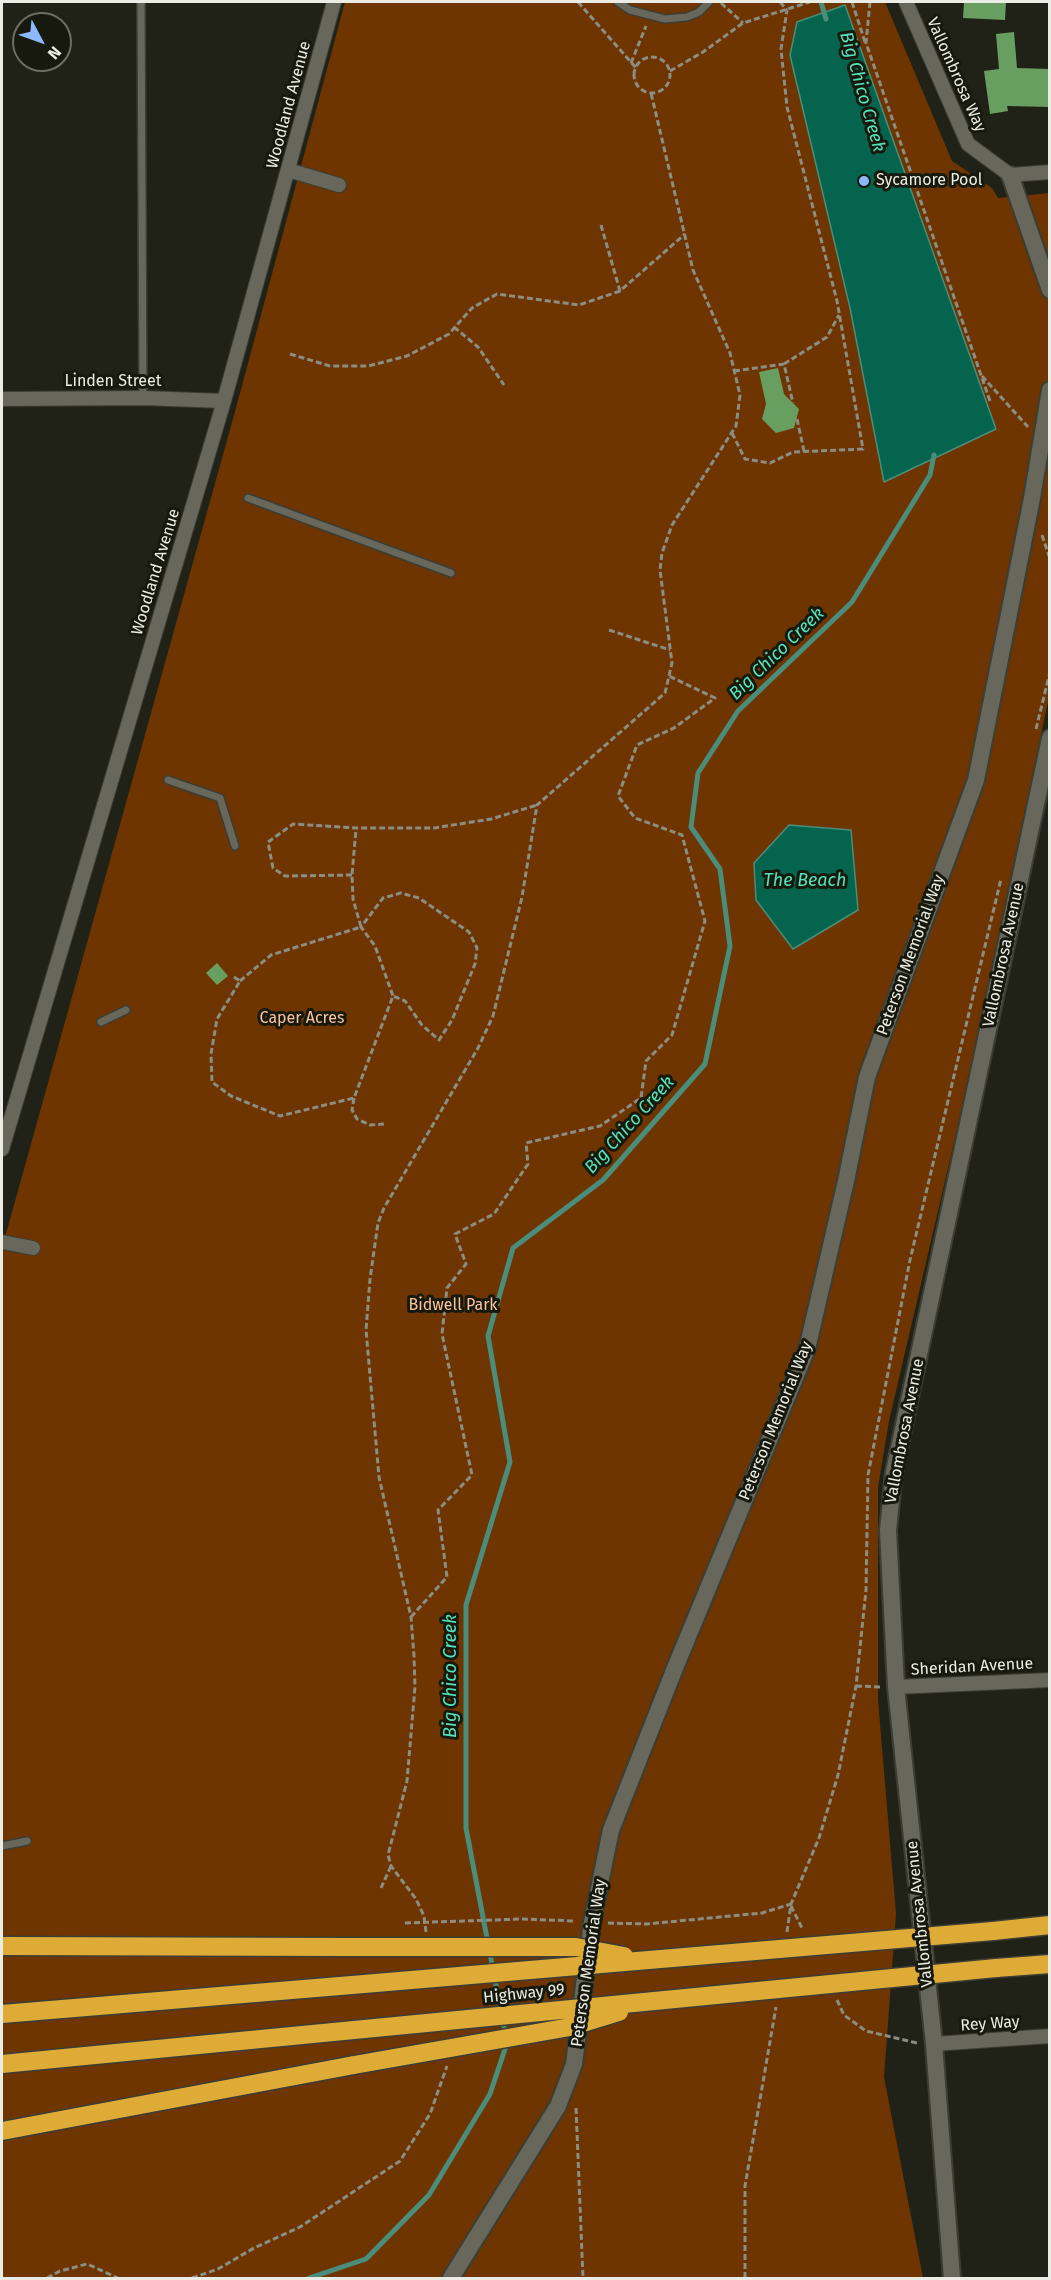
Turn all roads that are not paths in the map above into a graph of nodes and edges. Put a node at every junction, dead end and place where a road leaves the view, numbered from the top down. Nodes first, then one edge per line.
1 (141, 2) edge
2 (334, 2) edge
3 (618, 2) edge
4 (709, 2) edge
5 (906, 2) edge
6 (288, 170) junction
7 (1050, 172) edge
8 (1010, 174) junction
9 (339, 185) dead end
10 (1050, 290) edge
11 (1050, 390) edge
12 (143, 398) junction
13 (2, 399) edge
14 (224, 401) junction
15 (248, 498) dead end
16 (451, 573) dead end
17 (1043, 734) edge
18 (168, 780) dead end
19 (235, 846) dead end
20 (126, 1010) dead end
21 (102, 1022) dead end
22 (2, 1149) edge
23 (2, 1242) edge
24 (33, 1248) dead end
25 (1050, 1680) edge
26 (896, 1687) junction
27 (27, 1840) dead end
28 (2, 1846) edge
29 (1050, 1925) edge
30 (2, 1946) edge
31 (643, 1960) junction
32 (1050, 1964) edge
33 (656, 2000) junction
34 (2, 2014) edge
35 (1050, 2036) edge
36 (934, 2044) junction
37 (2, 2064) edge
38 (2, 2132) edge
39 (451, 2278) edge
40 (952, 2278) edge

1 - 12 lane
2 - 6 street, Woodland Avenue
3 - 4 lane
5 - 8 street, Vallombrosa Way
6 - 9 street
6 - 14 street, Woodland Avenue
7 - 8 street
8 - 10 street
11 - 39 street, Peterson Memorial Way
12 - 13 street, Linden Street
12 - 14 street, Linden Street
14 - 22 street, Woodland Avenue
15 - 16 lane
17 - 26 street, Vallombrosa Avenue
18 - 19 lane
20 - 21 lane
23 - 24 street
25 - 26 street, Sheridan Avenue
26 - 36 street, Vallombrosa Avenue
27 - 28 lane
29 - 31 highway, bridge
30 - 31 highway, bridge
31 - 34 highway, bridge
32 - 33 highway, Highway 99, bridge
33 - 37 highway, Highway 99, bridge
33 - 38 highway, bridge
35 - 36 street, Rey Way
36 - 40 street, Vallombrosa Avenue

